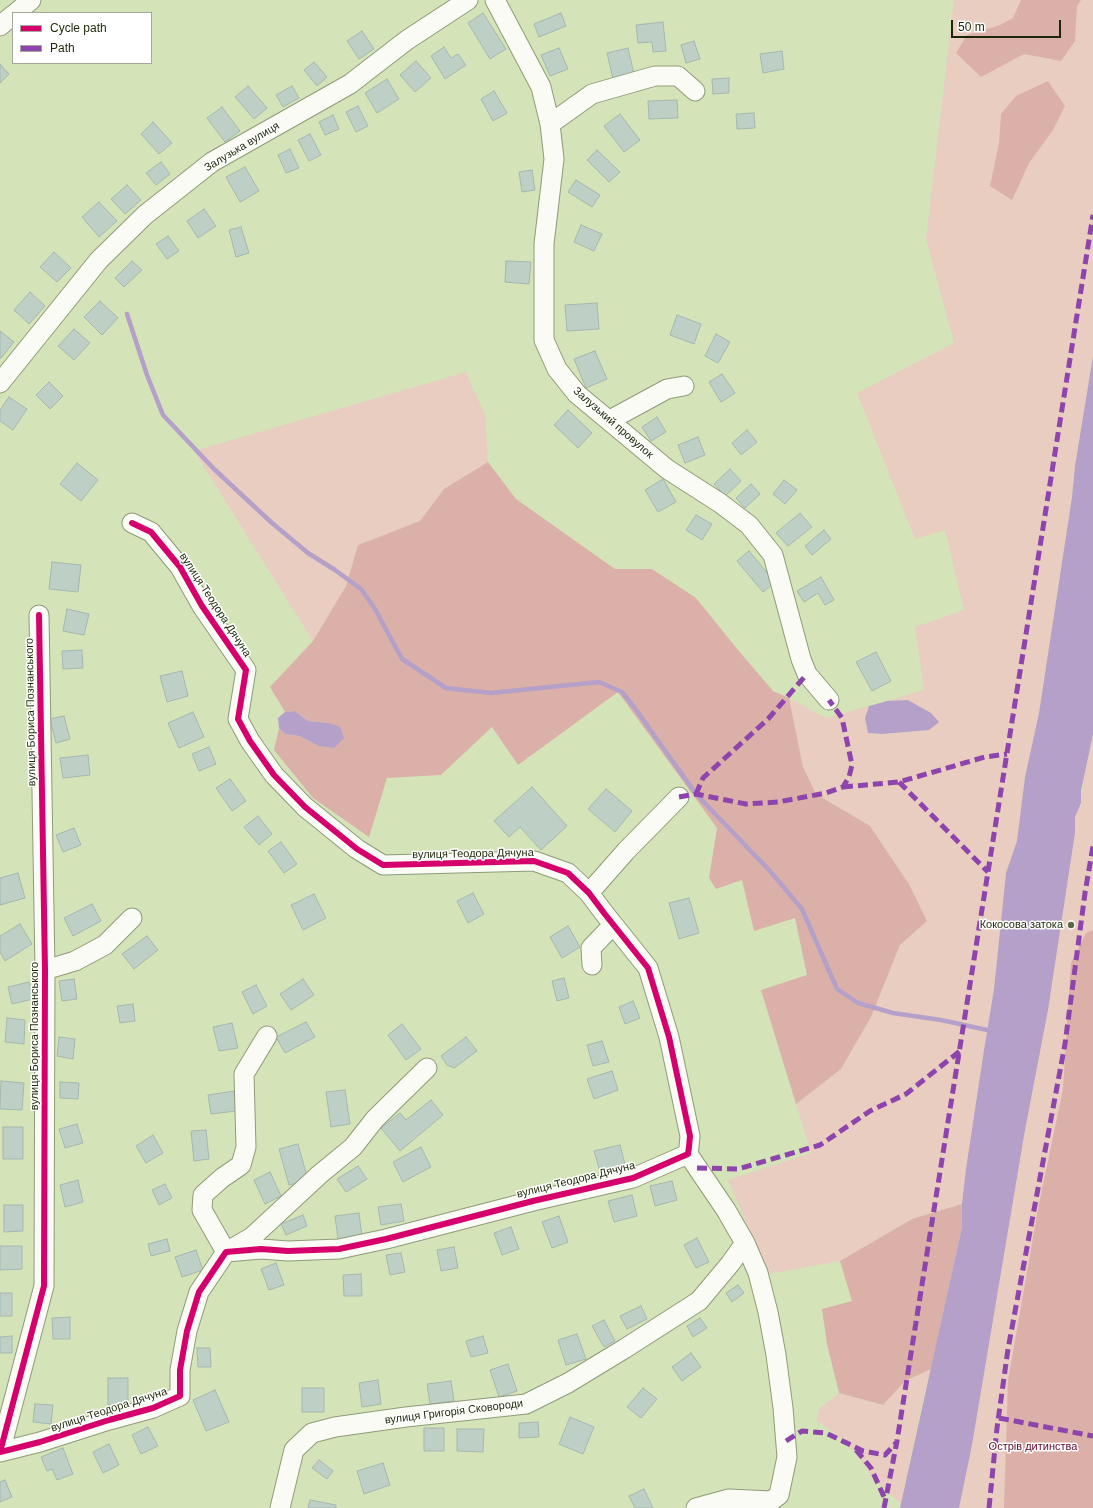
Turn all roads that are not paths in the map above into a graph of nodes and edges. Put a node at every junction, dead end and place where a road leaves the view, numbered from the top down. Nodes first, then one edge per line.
1 (31, 0) edge
2 (468, 0) edge
3 (495, 0) edge
4 (17, 12) edge
5 (12, 16) edge
6 (0, 26) edge
7 (695, 91) dead end
8 (550, 124) junction
9 (0, 383) edge
10 (684, 386) dead end
11 (610, 420) junction
12 (132, 523) dead end
13 (39, 615) dead end
14 (829, 700) dead end
15 (679, 797) dead end
16 (589, 893) junction
17 (132, 918) dead end
18 (613, 925) junction
19 (592, 965) dead end
20 (45, 970) junction
21 (267, 1036) dead end
22 (426, 1068) dead end
23 (688, 1154) junction
24 (745, 1243) junction
25 (226, 1252) junction
26 (0, 1452) edge
27 (280, 1508) edge
28 (696, 1508) edge

1 - 4 street
2 - 9 street, Залузька вулиця
3 - 8 street, Залузький провулок
5 - 6 street
7 - 8 street
8 - 11 street, Залузький провулок
10 - 11 street
11 - 14 street, Залузький провулок
12 - 16 street, вулиця Теодора Дячуна
13 - 20 street, вулиця Бориса Познанського
15 - 16 street
16 - 18 street, вулиця Теодора Дячуна
17 - 20 street
18 - 19 street
18 - 23 street, вулиця Теодора Дячуна
20 - 26 street, вулиця Бориса Познанського
21 - 25 street
22 - 25 street
23 - 24 street
23 - 25 street, вулиця Теодора Дячуна
24 - 27 street, вулиця Григорія Сковороди
24 - 28 street
25 - 26 street, вулиця Теодора Дячуна

